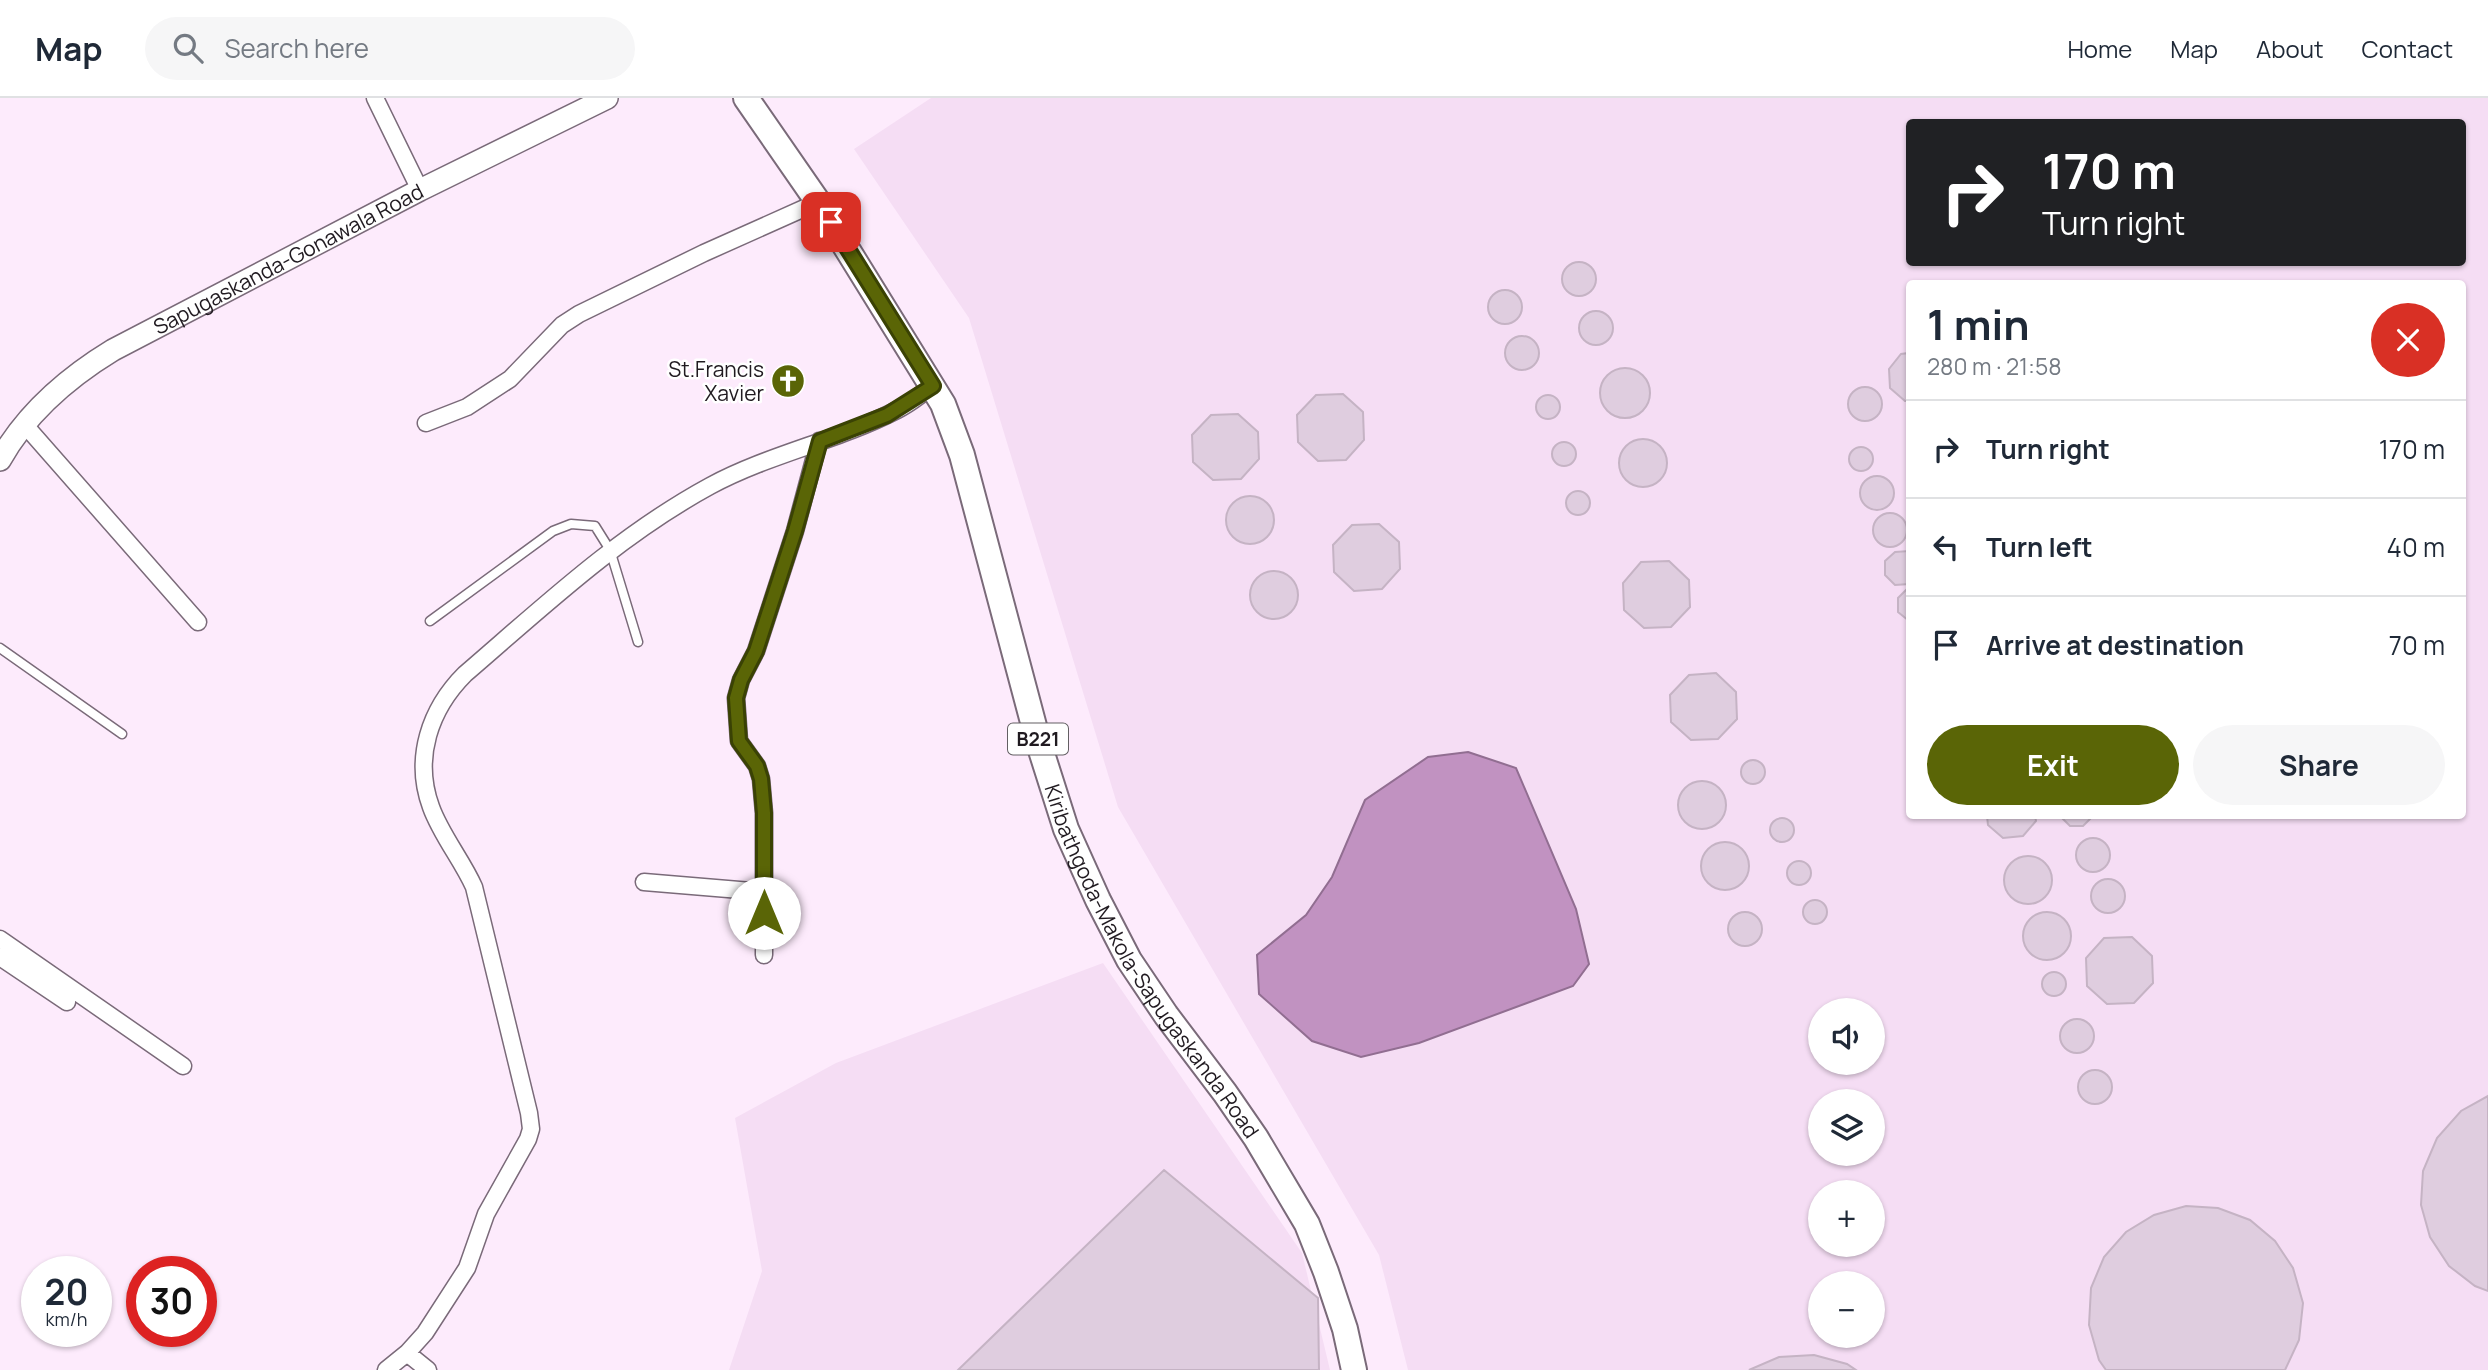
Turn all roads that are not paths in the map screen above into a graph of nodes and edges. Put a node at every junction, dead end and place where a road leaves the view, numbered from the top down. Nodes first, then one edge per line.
1 (375, 98) edge
2 (607, 98) edge
3 (746, 98) edge
4 (420, 190) junction
5 (818, 202) junction
6 (933, 386) junction
7 (426, 423) dead end
8 (24, 424) junction
9 (820, 441) junction
10 (0, 460) edge
11 (610, 550) junction
12 (430, 621) dead end
13 (198, 622) dead end
14 (638, 642) dead end
15 (0, 648) edge
16 (122, 734) dead end
17 (645, 882) dead end
18 (764, 892) junction
19 (0, 939) edge
20 (764, 955) dead end
21 (0, 957) edge
22 (67, 1002) dead end
23 (183, 1066) dead end
24 (407, 1353) junction
25 (386, 1370) edge
26 (428, 1370) edge
27 (1354, 1370) edge

1 - 4 street
2 - 4 street, Sapugaskanda-Gonawala Road
3 - 5 main road, Kiribathgoda-Makola-Sapugaskanda Road / B221
4 - 8 street, Sapugaskanda-Gonawala Road
5 - 6 main road, Kiribathgoda-Makola-Sapugaskanda Road / B221
5 - 7 street
6 - 9 street
6 - 27 main road, Kiribathgoda-Makola-Sapugaskanda Road / B221
8 - 10 street, Sapugaskanda-Gonawala Road
8 - 13 street
9 - 11 street
9 - 18 street
11 - 12 lane
11 - 14 lane
11 - 24 street
15 - 16 lane
17 - 18 street
18 - 20 street
19 - 23 street
21 - 22 street
24 - 25 street
24 - 26 street

